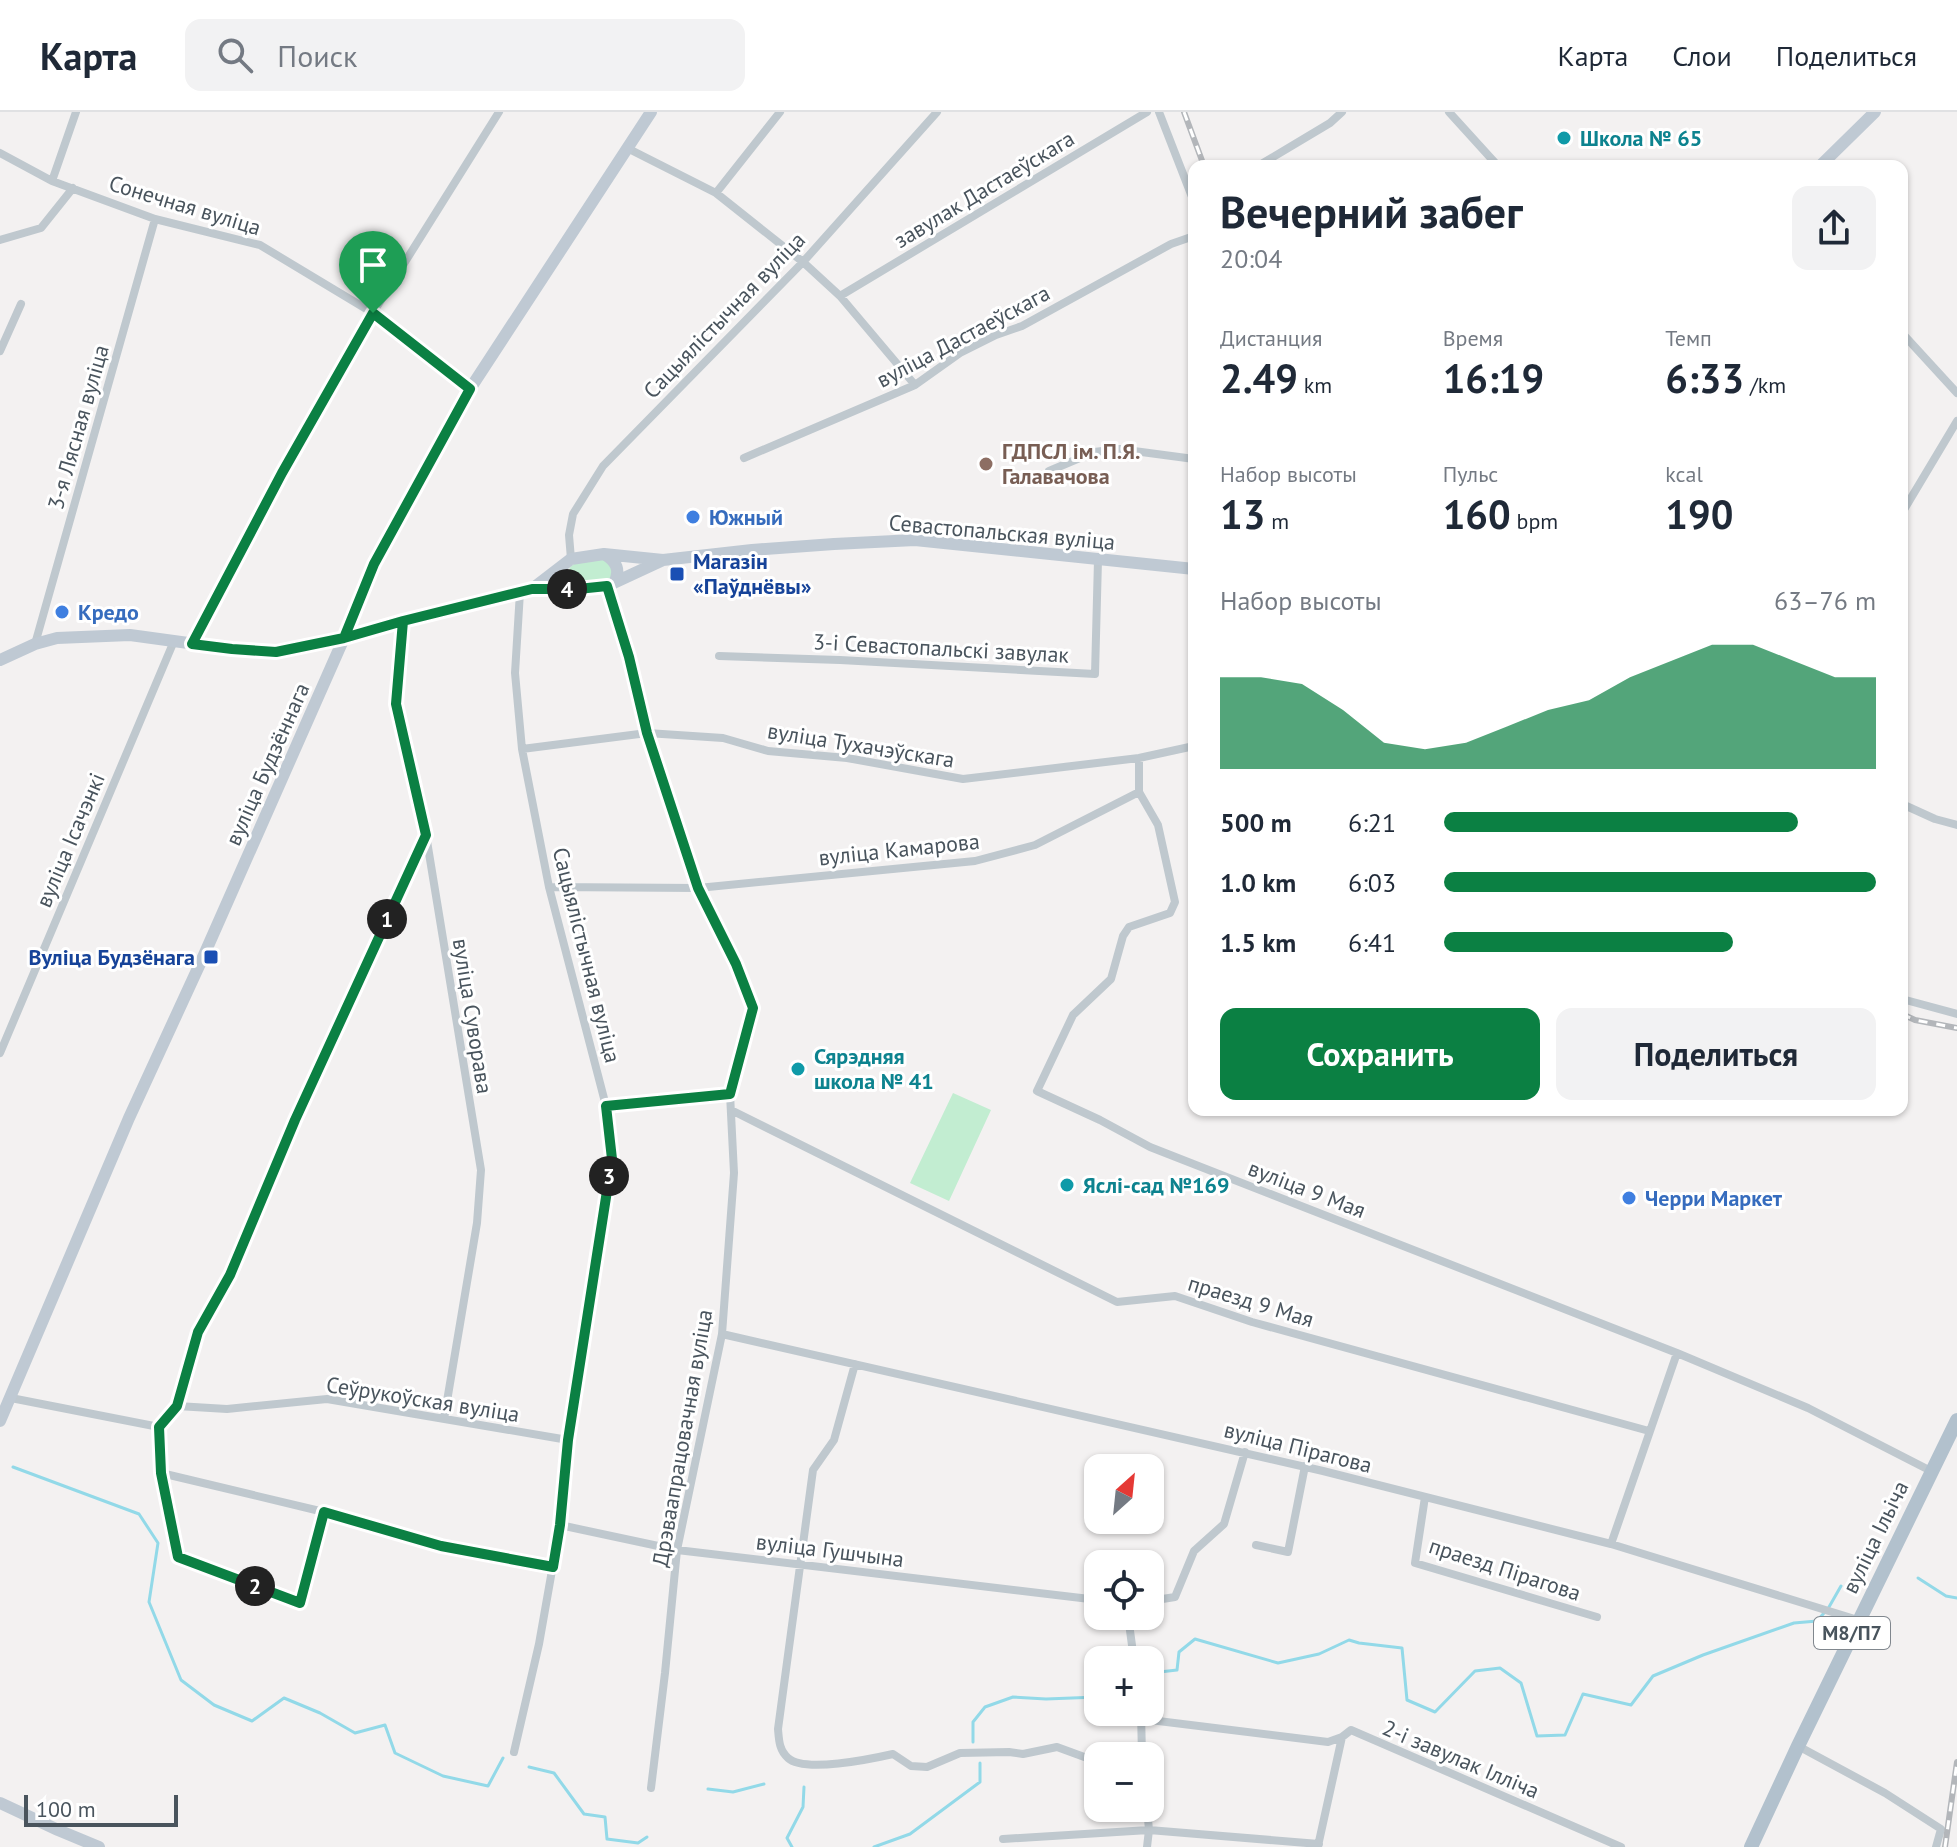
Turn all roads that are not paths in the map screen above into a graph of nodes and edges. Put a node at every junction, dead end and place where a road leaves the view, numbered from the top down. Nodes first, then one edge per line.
1 (76, 112) edge
2 (499, 112) edge
3 (651, 112) edge
4 (780, 112) edge
5 (937, 112) edge
6 (1147, 112) edge
7 (1159, 112) edge
8 (1342, 112) edge
9 (1449, 112) edge
10 (1875, 112) edge
11 (627, 148) junction
12 (0, 153) edge
13 (1268, 160) edge
14 (1493, 160) edge
15 (1826, 160) edge
16 (52, 181) junction
17 (73, 188) junction
18 (1188, 188) edge
19 (716, 193) junction
20 (155, 219) junction
21 (1188, 238) edge
22 (0, 240) edge
23 (803, 262) junction
24 (840, 296) junction
25 (21, 304) dead end
26 (373, 313) junction
27 (1908, 340) edge
28 (0, 351) edge
29 (915, 385) junction
30 (470, 389) junction
31 (1957, 393) edge
32 (1957, 421) edge
33 (744, 458) dead end
34 (1188, 458) edge
35 (1049, 471) dead end
36 (1908, 503) edge
37 (604, 554) junction
38 (571, 559) junction
39 (663, 560) junction
40 (1098, 560) junction
41 (1188, 568) edge
42 (610, 584) junction
43 (578, 589) junction
44 (526, 591) junction
45 (403, 621) junction
46 (344, 638) junction
47 (174, 641) junction
48 (35, 644) junction
49 (192, 644) junction
50 (719, 656) dead end
51 (0, 660) edge
52 (647, 733) junction
53 (1188, 747) edge
54 (522, 749) junction
55 (1139, 758) junction
56 (1139, 792) junction
57 (1908, 807) edge
58 (1957, 825) edge
59 (426, 835) junction
60 (549, 887) junction
61 (698, 888) junction
62 (1908, 1001) edge
63 (1957, 1014) edge
64 (0, 1053) edge
65 (730, 1094) junction
66 (606, 1106) junction
67 (731, 1110) junction
68 (722, 1334) junction
69 (1677, 1353) junction
70 (855, 1364) junction
71 (11, 1398) junction
72 (177, 1406) junction
73 (444, 1419) junction
74 (1957, 1420) edge
75 (0, 1421) edge
76 (159, 1427) junction
77 (1649, 1431) junction
78 (568, 1440) junction
79 (1245, 1452) junction
80 (1305, 1466) junction
81 (1931, 1471) junction
82 (161, 1473) junction
83 (1425, 1497) junction
84 (324, 1512) junction
85 (560, 1525) junction
86 (1611, 1544) junction
87 (1256, 1545) dead end
88 (677, 1550) junction
89 (800, 1564) junction
90 (553, 1567) junction
91 (1084, 1598) edge
92 (1164, 1599) edge
93 (1597, 1617) dead end
94 (1858, 1620) junction
95 (1164, 1719) edge
96 (1342, 1737) junction
97 (1798, 1746) junction
98 (514, 1752) dead end
99 (1084, 1757) edge
100 (651, 1788) dead end
101 (0, 1803) edge
102 (1148, 1822) edge
103 (1149, 1830) junction
104 (1003, 1839) dead end
105 (1318, 1846) edge
106 (99, 1847) edge
107 (1147, 1847) edge
108 (1621, 1847) edge
109 (1751, 1847) edge
110 (1936, 1847) edge

1 - 16 street
2 - 26 street
3 - 11 street, вуліца Будзённага
4 - 19 street
5 - 23 street, Сацыялістычная вуліца
6 - 24 street, завулак Дастаеўскага
7 - 18 street
8 - 13 street
9 - 14 street
10 - 15 street
11 - 19 street
11 - 30 street, вуліца Будзённага
12 - 16 street, Сонечная вуліца
16 - 17 street, Сонечная вуліца
17 - 20 street, Сонечная вуліца
17 - 22 street
19 - 23 street
20 - 26 street, Сонечная вуліца
20 - 48 street, 3-я Лясная вуліца
21 - 29 street, вуліца Дастаеўскага
23 - 24 street
23 - 38 street, Сацыялістычная вуліца
24 - 29 street
25 - 28 street
26 - 30 street, Сонечная вуліца
26 - 49 street
27 - 31 street
29 - 33 street, вуліца Дастаеўскага
30 - 46 street, вуліца Будзённага
32 - 36 street
34 - 35 street
37 - 38 street, Севастопальская вуліца
37 - 39 street, Севастопальская вуліца
37 - 42 street
38 - 43 street
38 - 44 street, Севастопальская вуліца
39 - 40 street, Севастопальская вуліца
39 - 42 street, Севастопальская вуліца
40 - 41 street, Севастопальская вуліца
40 - 50 street, 3-і Севастопальскі завулак
42 - 43 street, Севастопальская вуліца
42 - 52 street
43 - 44 street, Севастопальская вуліца
44 - 45 street, Севастопальская вуліца
44 - 54 street, Сацыялістычная вуліца
45 - 46 street, Севастопальская вуліца
45 - 59 street, вуліца Суворава
46 - 49 street, Севастопальская вуліца
46 - 71 street, вуліца Будзённага
47 - 48 street, Севастопальская вуліца
47 - 49 street, Севастопальская вуліца
47 - 64 street, вуліца Ісачэнкі
48 - 51 street, Севастопальская вуліца
52 - 54 street, вуліца Тухачэўскага
52 - 55 street, вуліца Тухачэўскага
52 - 61 street
53 - 55 street, вуліца Тухачэўскага
54 - 60 street, Сацыялістычная вуліца
55 - 56 street, вуліца 9 Мая
56 - 61 street, вуліца Камарова
56 - 69 street, вуліца 9 Мая
57 - 58 street
59 - 72 street
59 - 73 street, вуліца Суворава
60 - 61 street, вуліца Камарова
60 - 66 street, Сацыялістычная вуліца
61 - 65 street
62 - 63 street
65 - 66 street
65 - 67 street, Дрэваапрацовачная вуліца
66 - 78 street, Сацыялістычная вуліца
67 - 68 street, Дрэваапрацовачная вуліца
67 - 77 street, праезд 9 Мая
68 - 70 street, вуліца Пірагова
68 - 88 street, Дрэваапрацовачная вуліца
69 - 77 street
69 - 81 street, вуліца 9 Мая
70 - 79 street, вуліца Пірагова
70 - 89 street
71 - 75 street, вуліца Будзённага
71 - 76 street
72 - 73 street, Сеўрукоўская вуліца
72 - 76 street
73 - 78 street, Сеўрукоўская вуліца
74 - 81 main road, вуліца Ільіча / М8/П7
76 - 82 street
77 - 86 street
78 - 85 street, Сацыялістычная вуліца
79 - 80 street, вуліца Пірагова
79 - 92 street
80 - 83 street, вуліца Пірагова
80 - 87 street
81 - 94 main road, вуліца Ільіча / М8/П7
82 - 84 street
82 - 84 street
83 - 86 street, вуліца Пірагова
83 - 93 street, праезд Пірагова
84 - 90 street
85 - 88 street, вуліца Гушчына
85 - 90 street, Сацыялістычная вуліца
86 - 94 street, вуліца Пірагова
88 - 89 street, вуліца Гушчына
88 - 100 street, Дрэваапрацовачная вуліца
89 - 91 street, вуліца Гушчына
89 - 99 street
90 - 98 street, Сацыялістычная вуліца
94 - 97 main road, вуліца Ільіча / М8/П7
95 - 96 street, 2-і завулак Ілліча
96 - 105 street
96 - 108 street, 2-і завулак Ілліча
97 - 109 main road, вуліца Ільіча / М8/П7
97 - 110 street
101 - 106 street
102 - 103 street
103 - 104 street
103 - 105 street
103 - 107 street

